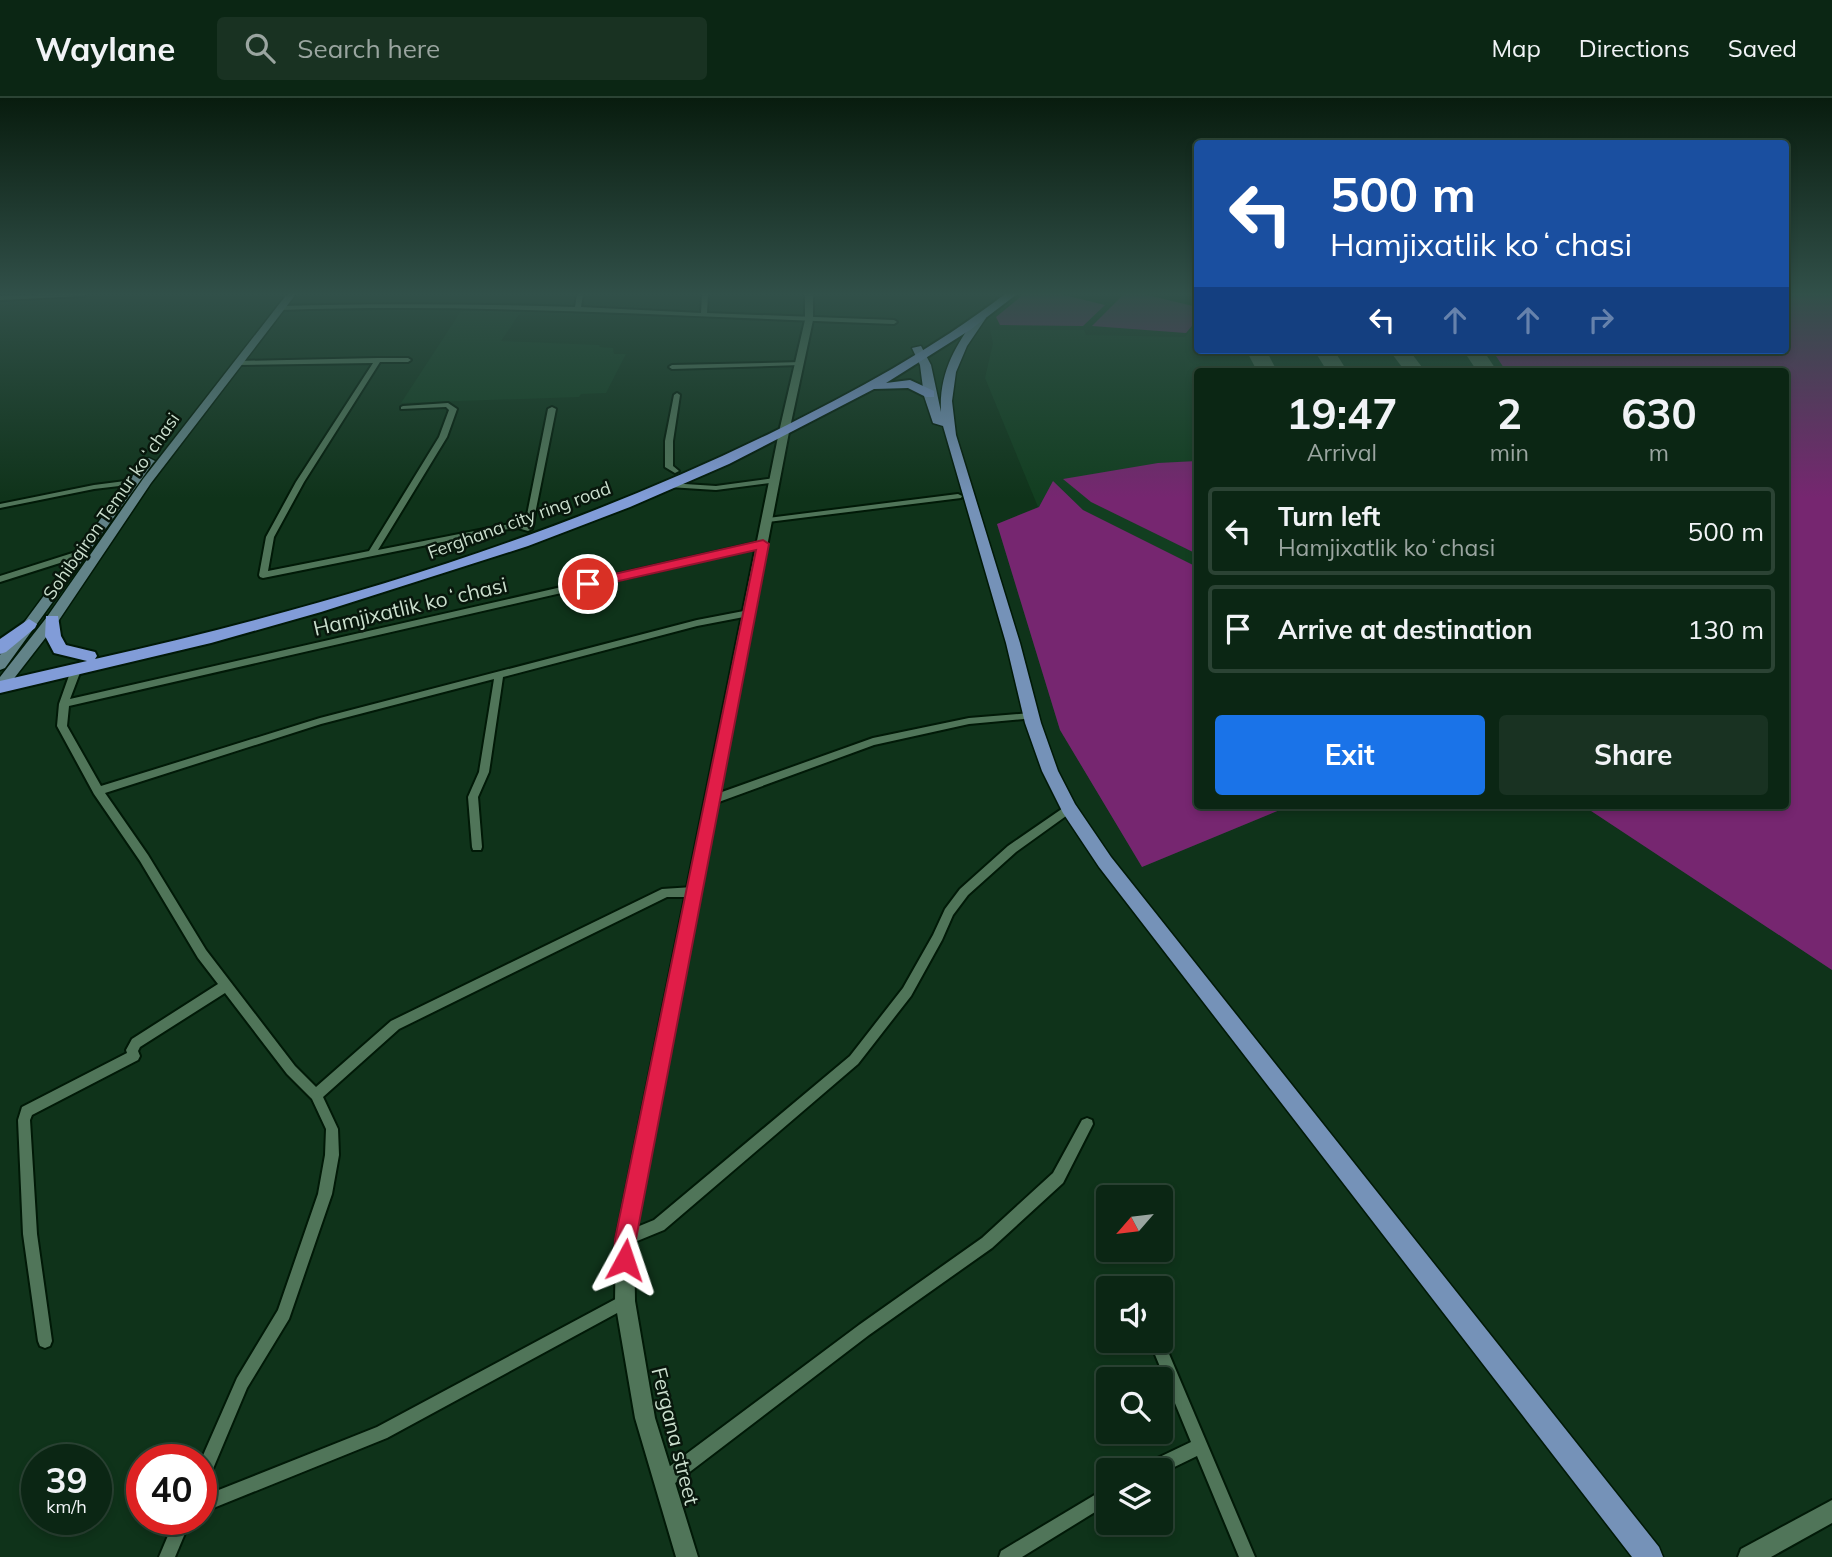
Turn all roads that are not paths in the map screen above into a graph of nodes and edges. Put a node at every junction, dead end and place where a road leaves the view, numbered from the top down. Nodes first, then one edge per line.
1 (226, 362) edge
2 (280, 362) edge
3 (377, 362) edge
4 (902, 362) edge
5 (905, 362) edge
6 (924, 362) edge
7 (953, 362) edge
8 (237, 363) joint
9 (800, 363) joint
10 (672, 368) dead end
11 (864, 390) junction
12 (930, 394) junction
13 (677, 395) dead end
14 (403, 408) dead end
15 (552, 409) dead end
16 (786, 426) junction
17 (672, 478) junction
18 (775, 480) junction
19 (133, 482) junction
20 (958, 496) junction
21 (0, 506) edge
22 (768, 520) junction
23 (510, 526) junction
24 (528, 529) junction
25 (763, 544) junction
26 (82, 553) junction
27 (372, 553) junction
28 (435, 553) dead end
29 (0, 579) edge
30 (749, 613) junction
31 (52, 620) junction
32 (29, 624) junction
33 (0, 648) edge
34 (89, 656) junction
35 (76, 670) junction
36 (4, 671) edge
37 (499, 674) junction
38 (0, 687) edge
39 (64, 704) junction
40 (1031, 716) junction
41 (98, 792) junction
42 (712, 800) junction
43 (1069, 808) junction
44 (477, 847) dead end
45 (693, 892) junction
46 (226, 986) junction
47 (316, 1095) junction
48 (1087, 1124) dead end
49 (625, 1239) junction
50 (625, 1301) junction
51 (45, 1341) dead end
52 (1161, 1353) edge
53 (216, 1444) edge
54 (1200, 1446) junction
55 (1173, 1459) edge
56 (664, 1481) junction
57 (217, 1499) edge
58 (1096, 1502) edge
59 (1832, 1511) edge
60 (176, 1535) edge
61 (167, 1557) edge
62 (687, 1557) edge
63 (1007, 1557) edge
64 (1247, 1557) edge
65 (1648, 1557) edge
66 (1749, 1557) edge

1 - 19 main road, Sohibqiron Temur koʻchasi
2 - 8 street
3 - 27 street
4 - 16 highway, Ferghana city ring road
5 - 11 highway, Ferghana city ring road
6 - 12 main road
7 - 40 main road
8 - 31 main road, Sohibqiron Temur koʻchasi
9 - 10 street
9 - 16 street, Fergana street
11 - 12 highway
11 - 16 highway, Ferghana city ring road
12 - 20 main road
13 - 17 street
14 - 27 street
15 - 24 street
16 - 17 highway, Ferghana city ring road
16 - 18 street, Fergana street
17 - 18 street
17 - 24 highway, Ferghana city ring road
17 - 35 highway, Ferghana city ring road
18 - 22 street, Fergana street
19 - 21 street
19 - 26 main road, Sohibqiron Temur koʻchasi
20 - 22 street
20 - 40 main road
22 - 25 street, Fergana street
23 - 24 street
23 - 27 street
23 - 28 street
24 - 34 highway, Ferghana city ring road
25 - 30 street, Fergana street
25 - 39 street, Hamjixatlik koʻchasi
26 - 29 street
26 - 32 main road, Sohibqiron Temur koʻchasi
30 - 37 street
30 - 42 street, Fergana street
31 - 34 highway
31 - 36 main road, Sohibqiron Temur koʻchasi
32 - 33 highway
32 - 36 main road, Sohibqiron Temur koʻchasi
34 - 36 highway, Ferghana city ring road
35 - 38 highway, Ferghana city ring road
35 - 39 street
36 - 38 main road
37 - 41 street
37 - 44 street
39 - 41 street
40 - 42 street
40 - 43 main road
41 - 46 street
42 - 45 street, Fergana street
43 - 49 street
43 - 65 main road
45 - 47 street
45 - 49 street, Fergana street
46 - 47 street
46 - 51 street
47 - 53 street
48 - 56 street
49 - 50 street, Fergana street
50 - 56 street, Fergana street
50 - 57 street
52 - 54 street
54 - 55 street
54 - 64 street
56 - 62 street, Fergana street
58 - 63 street
59 - 66 street
60 - 61 street

